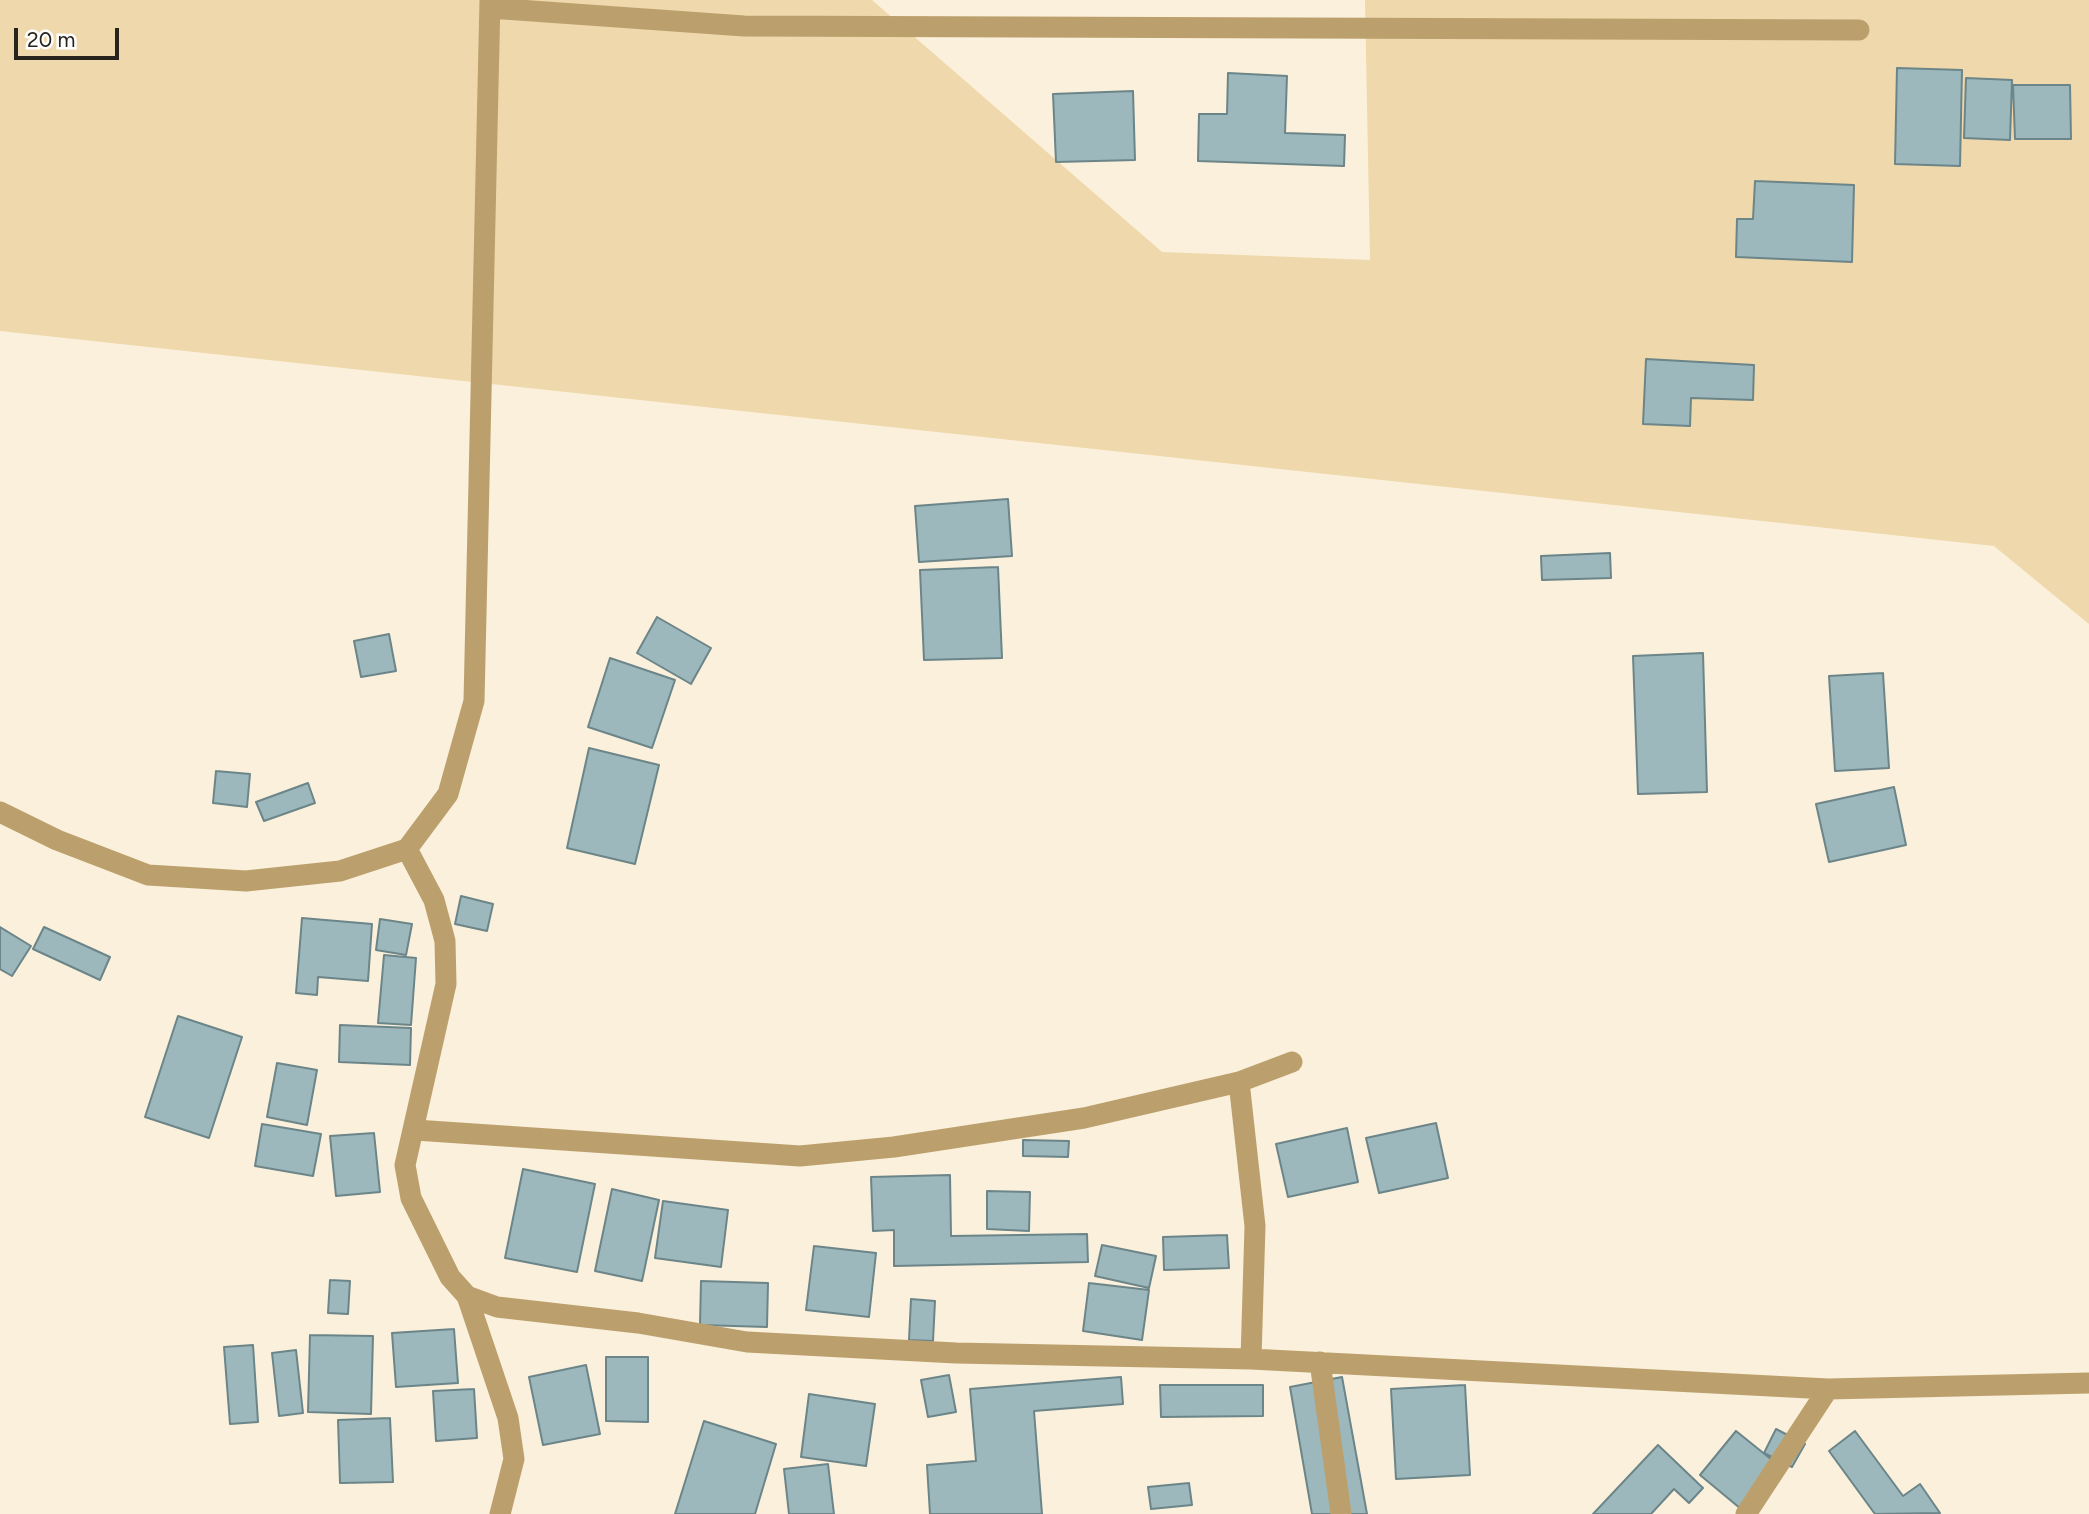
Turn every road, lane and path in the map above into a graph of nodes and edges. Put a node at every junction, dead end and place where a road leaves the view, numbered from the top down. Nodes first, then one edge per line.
1 (490, 4) edge
2 (1859, 30) dead end
3 (0, 812) edge
4 (407, 849) junction
5 (1292, 1062) dead end
6 (1239, 1082) junction
7 (415, 1130) junction
8 (467, 1296) junction
9 (1251, 1359) junction
10 (1320, 1362) junction
11 (2089, 1383) edge
12 (1828, 1389) junction
13 (500, 1514) edge
14 (1341, 1514) edge
15 (1746, 1514) edge

1 - 2 street
1 - 4 street
3 - 4 street
4 - 7 street
5 - 6 street
6 - 7 street
6 - 9 street
7 - 8 street
8 - 9 street
8 - 13 street
9 - 10 street
10 - 12 street
10 - 14 street
11 - 12 street
12 - 15 street

